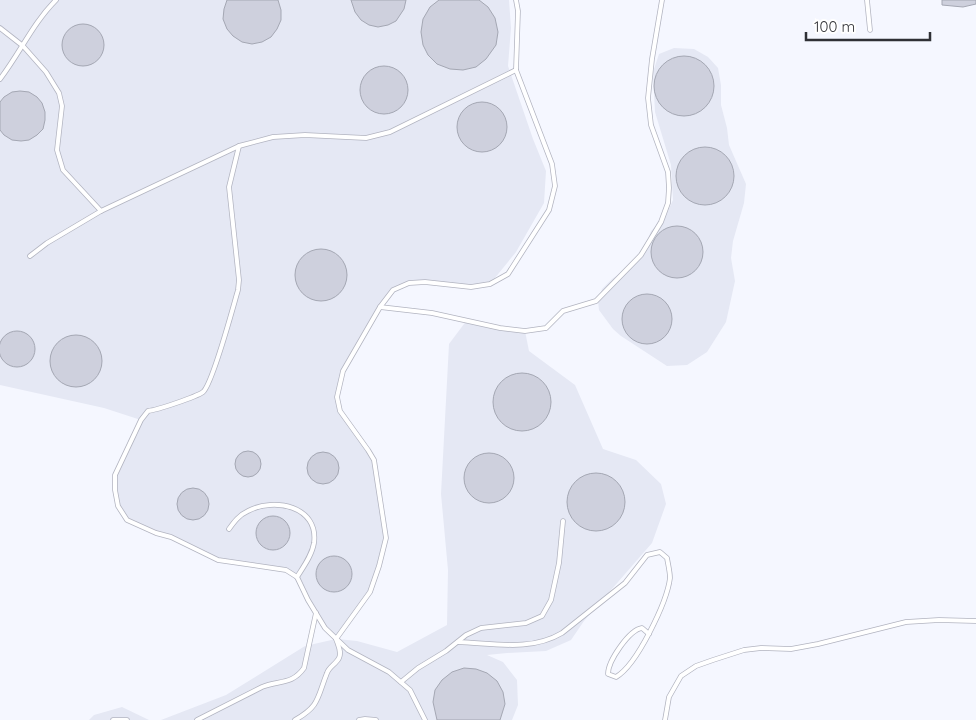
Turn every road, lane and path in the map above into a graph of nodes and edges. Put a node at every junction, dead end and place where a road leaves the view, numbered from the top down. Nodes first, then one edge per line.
1 (56, 0) edge
2 (516, 0) edge
3 (662, 0) edge
4 (867, 0) edge
5 (0, 28) edge
6 (870, 30) dead end
7 (23, 46) junction
8 (516, 70) junction
9 (0, 79) edge
10 (239, 146) junction
11 (101, 211) junction
12 (30, 256) dead end
13 (380, 307) junction
14 (563, 521) dead end
15 (229, 529) dead end
16 (297, 577) junction
17 (316, 613) junction
18 (976, 621) edge
19 (649, 634) junction
20 (336, 639) junction
21 (458, 642) junction
22 (401, 682) junction
23 (113, 720) edge
24 (128, 720) edge
25 (197, 720) edge
26 (295, 720) edge
27 (359, 720) edge
28 (376, 720) edge
29 (425, 720) edge
30 (665, 720) edge

1 - 7 lane
2 - 8 lane
3 - 13 lane
4 - 6 lane
5 - 7 lane
7 - 9 lane
7 - 11 lane
8 - 10 lane
8 - 13 lane
10 - 11 lane
10 - 16 lane
11 - 12 lane
13 - 20 lane
14 - 21 lane
15 - 16 lane
16 - 17 lane
17 - 20 lane
17 - 25 lane
18 - 30 lane
19 - 19 lane
19 - 21 lane
20 - 22 lane
20 - 26 lane
21 - 22 lane
22 - 29 lane
23 - 24 lane
27 - 28 lane

